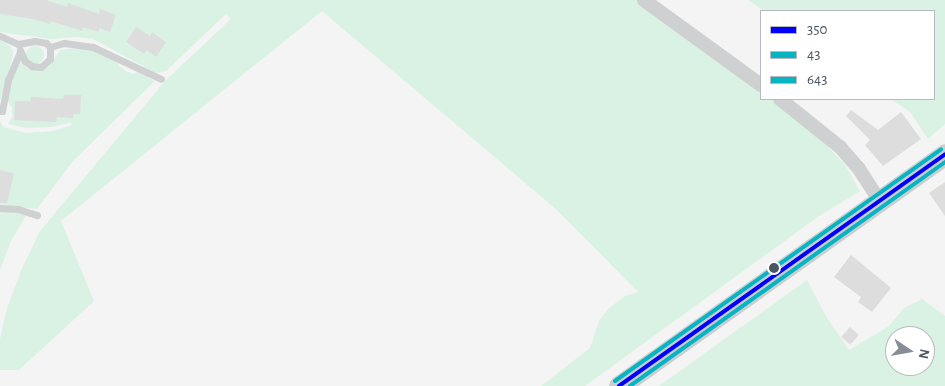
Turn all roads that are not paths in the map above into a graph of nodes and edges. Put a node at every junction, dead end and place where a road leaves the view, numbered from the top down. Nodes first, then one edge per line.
1 (644, 0) edge
2 (0, 36) edge
3 (18, 44) junction
4 (50, 47) junction
5 (20, 52) junction
6 (161, 79) dead end
7 (760, 84) edge
8 (781, 100) edge
9 (0, 111) edge
10 (945, 154) edge
11 (879, 200) junction
12 (0, 208) edge
13 (36, 216) dead end
14 (619, 386) edge

1 - 7 street
2 - 3 lane
3 - 4 lane
3 - 5 lane
4 - 5 lane
4 - 6 lane
5 - 9 lane
8 - 11 street
10 - 11 main road
11 - 14 main road
12 - 13 lane

